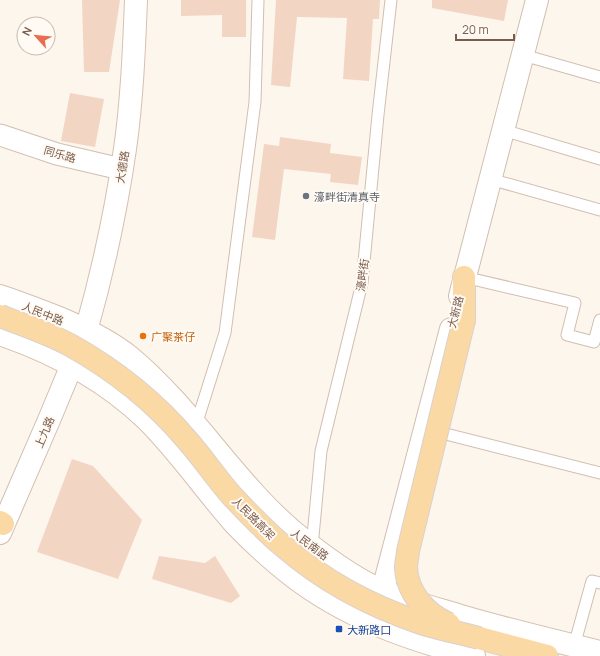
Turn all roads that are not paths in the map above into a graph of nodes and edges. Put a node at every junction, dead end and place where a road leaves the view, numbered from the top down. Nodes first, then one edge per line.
1 (136, 0) edge
2 (258, 0) edge
3 (391, 0) edge
4 (537, 0) edge
5 (523, 55) junction
6 (600, 77) edge
7 (503, 130) junction
8 (0, 135) edge
9 (600, 159) edge
10 (121, 170) junction
11 (490, 179) junction
12 (600, 210) edge
13 (464, 277) junction
14 (0, 296) edge
15 (0, 316) edge
16 (600, 320) edge
17 (86, 331) junction
18 (0, 334) edge
19 (72, 365) junction
20 (196, 425) junction
21 (425, 429) junction
22 (600, 473) edge
23 (1, 526) edge
24 (312, 547) junction
25 (600, 583) edge
26 (384, 591) junction
27 (374, 624) junction
28 (574, 646) junction
29 (477, 647) edge
30 (600, 652) edge
31 (547, 656) edge

1 - 10 main road, 大德路
2 - 20 lane
3 - 24 lane, 濠畔街
4 - 5 main road, 大新路
5 - 6 lane
5 - 7 main road, 大新路
7 - 9 lane
7 - 11 main road, 大新路
8 - 10 street, 同乐路
10 - 17 main road, 大德路
11 - 12 lane
11 - 13 main road, 大新路
13 - 16 lane
13 - 21 main road, 大新路
13 - 29 main road, bridge
14 - 17 main road, 人民中路
15 - 29 main road, 人民路高架, bridge
17 - 19 main road, 上九路
17 - 20 main road, 人民南路
18 - 19 main road
19 - 23 main road, 上九路
19 - 27 main road
20 - 24 main road, 人民南路
21 - 22 lane
21 - 26 main road, 大新路
24 - 26 main road, 人民南路
25 - 28 lane
26 - 27 main road, 大新路
26 - 28 main road, 人民南路
27 - 29 main road
28 - 30 main road, 人民南路
29 - 31 main road, 人民路高架

